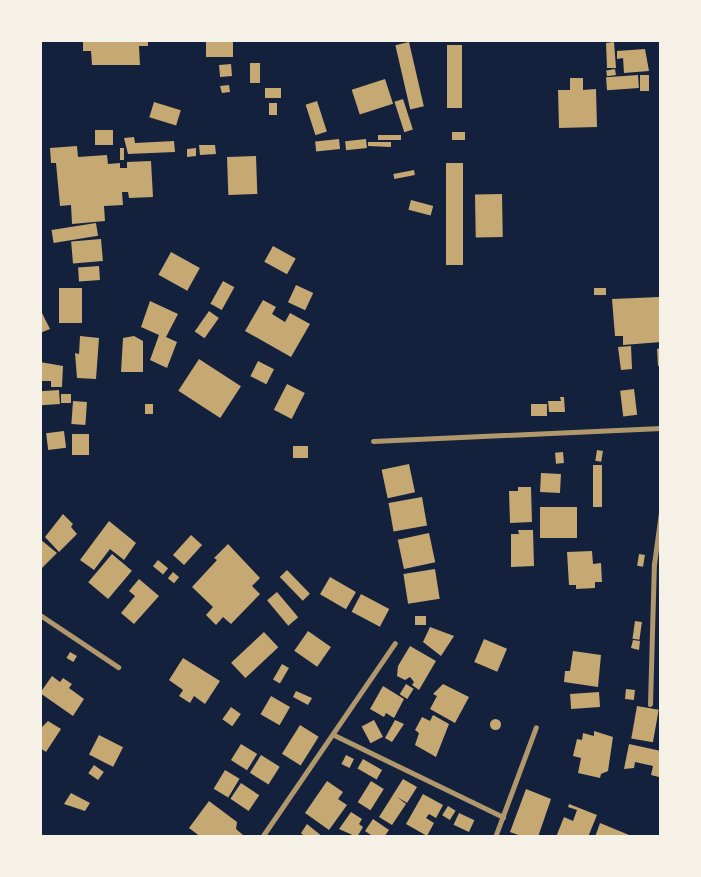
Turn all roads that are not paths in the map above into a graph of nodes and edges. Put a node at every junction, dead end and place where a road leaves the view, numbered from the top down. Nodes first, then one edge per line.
1 (661, 428) edge
2 (373, 440) dead end
3 (661, 512) edge
4 (657, 564) edge
5 (40, 615) edge
6 (395, 643) dead end
7 (118, 667) dead end
8 (650, 704) dead end
9 (537, 727) dead end
10 (334, 735) junction
11 (503, 817) junction
12 (262, 837) edge
13 (495, 837) edge

1 - 2 street
3 - 4 street
4 - 8 street
5 - 7 street
6 - 10 street
9 - 11 street
10 - 11 street
10 - 12 street
11 - 13 street

